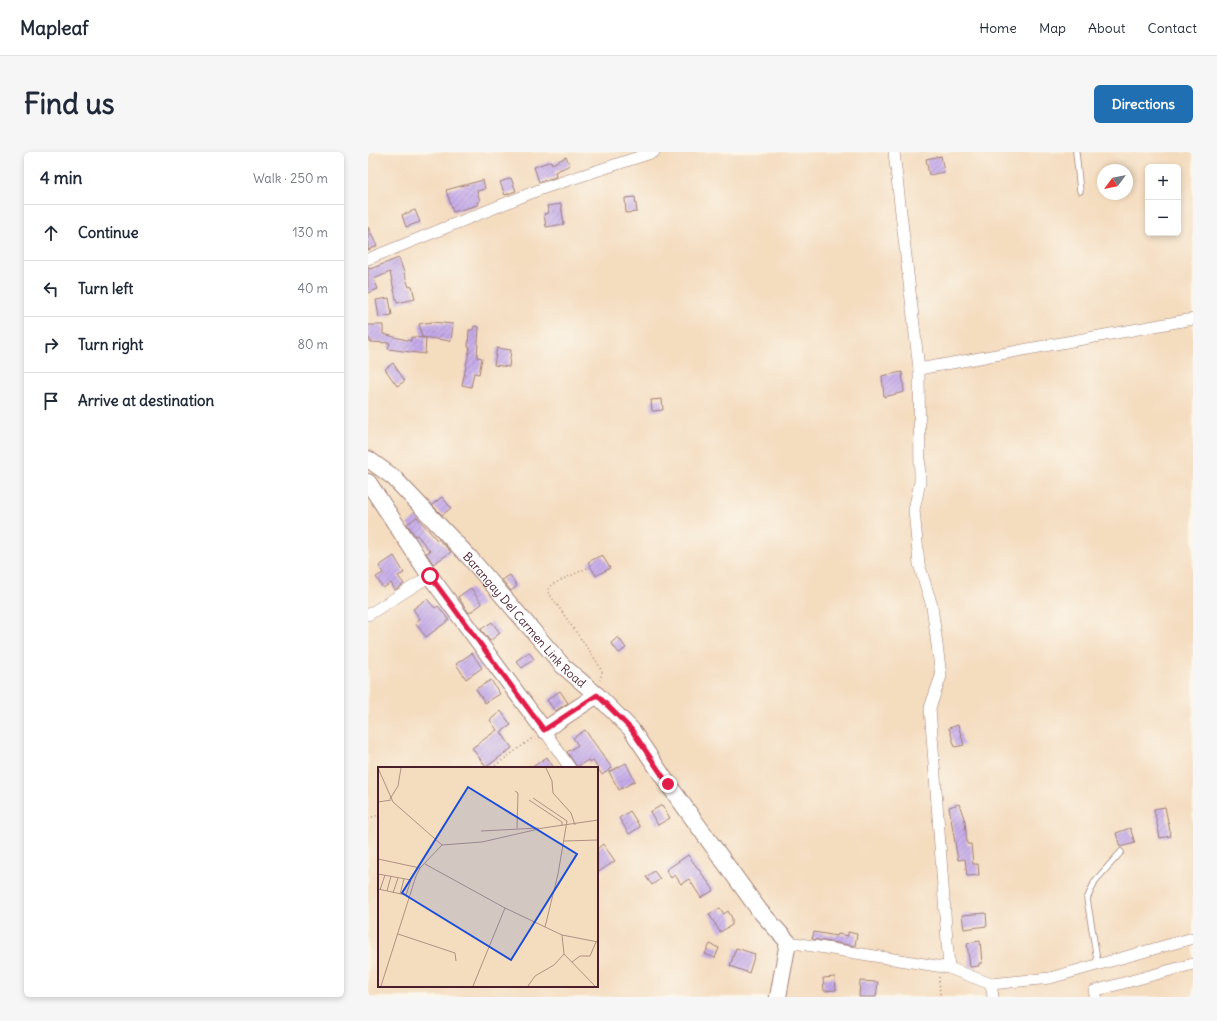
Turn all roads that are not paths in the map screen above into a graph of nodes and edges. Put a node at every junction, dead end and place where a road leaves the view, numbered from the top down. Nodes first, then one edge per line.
1 (654, 152) edge
2 (894, 152) edge
3 (1076, 152) edge
4 (1080, 191) dead end
5 (368, 258) edge
6 (1193, 319) edge
7 (919, 369) junction
8 (368, 458) edge
9 (368, 482) edge
10 (430, 576) junction
11 (368, 615) edge
12 (597, 695) junction
13 (544, 730) junction
14 (569, 767) edge
15 (1122, 852) dead end
16 (1193, 938) edge
17 (788, 942) junction
18 (1193, 964) edge
19 (1098, 965) junction
20 (944, 968) junction
21 (990, 984) junction
22 (778, 997) edge
23 (993, 997) edge
24 (1096, 997) edge

1 - 5 street
2 - 7 street
3 - 4 lane
6 - 7 street
7 - 20 street
8 - 12 street, Barangay Del Carmen Link Road
9 - 10 street
10 - 11 street
10 - 13 street
12 - 13 street
12 - 17 street, Barangay Del Carmen Link Road
13 - 14 street
15 - 19 lane
16 - 19 street
17 - 20 street
17 - 22 street
18 - 24 street
19 - 21 street
20 - 21 street
21 - 23 street

